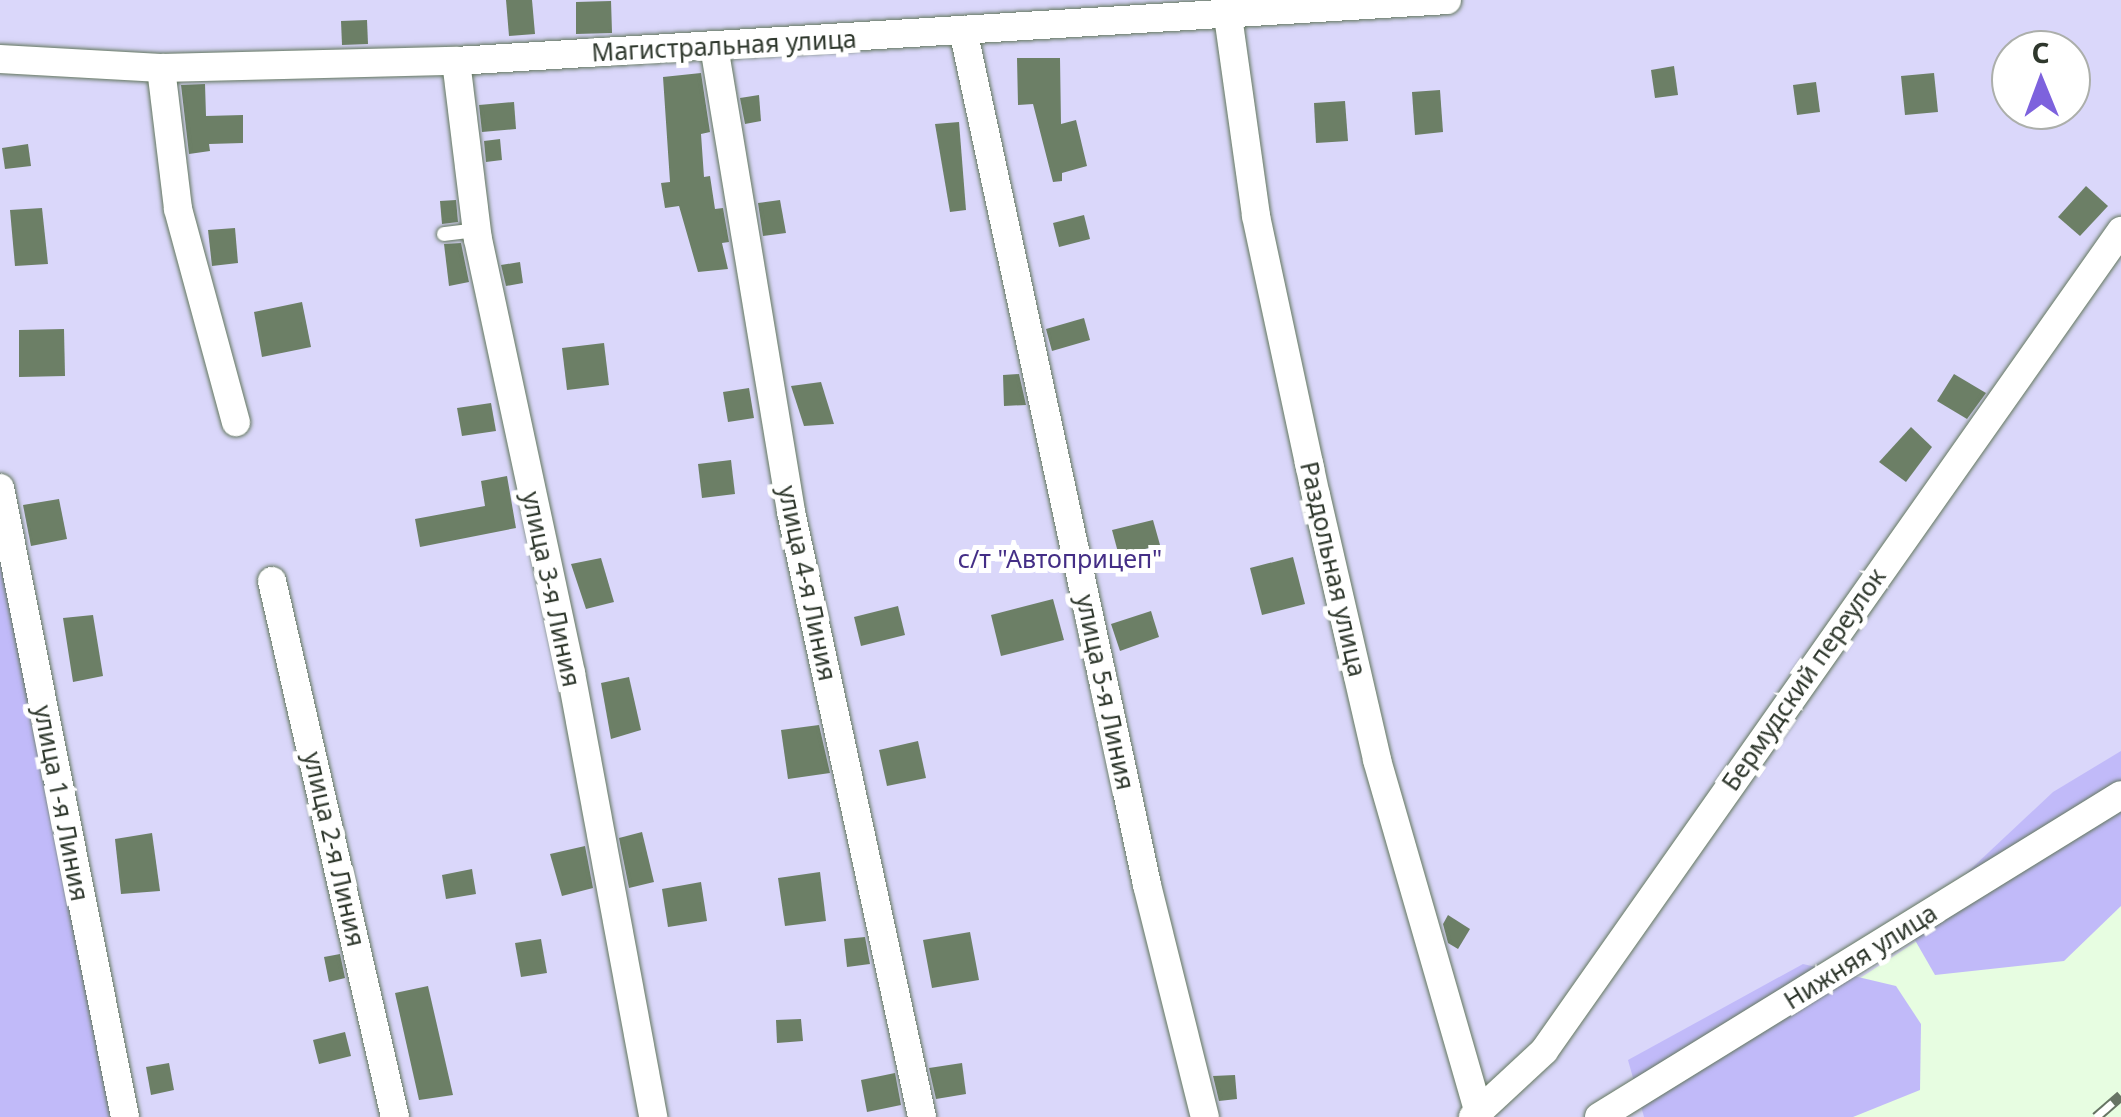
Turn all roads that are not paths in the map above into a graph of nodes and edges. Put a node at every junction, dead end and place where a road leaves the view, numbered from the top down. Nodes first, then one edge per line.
1 (1447, 0) edge
2 (1228, 16) junction
3 (963, 30) junction
4 (714, 46) junction
5 (0, 59) edge
6 (456, 61) junction
7 (160, 68) junction
8 (476, 230) junction
9 (2121, 231) edge
10 (444, 234) dead end
11 (236, 422) dead end
12 (0, 488) edge
13 (272, 582) dead end
14 (2121, 796) edge
15 (1476, 1115) edge
16 (124, 1117) edge
17 (395, 1117) edge
18 (653, 1117) edge
19 (922, 1117) edge
20 (1205, 1117) edge
21 (1599, 1117) edge

1 - 2 street, Магистральная улица
2 - 3 street, Магистральная улица
2 - 15 street, Раздольная улица
3 - 4 street, Магистральная улица
3 - 20 street, улица 5-я Линия
4 - 6 street, Магистральная улица
4 - 19 street, улица 4-я Линия
5 - 7 street, Магистральная улица
6 - 7 street, Магистральная улица
6 - 8 street, улица 3-я Линия
7 - 11 street
8 - 10 lane
8 - 18 street, улица 3-я Линия
9 - 15 street, Бермудский переулок
12 - 16 street, улица 1-я Линия
13 - 17 street, улица 2-я Линия
14 - 21 street, Нижняя улица

